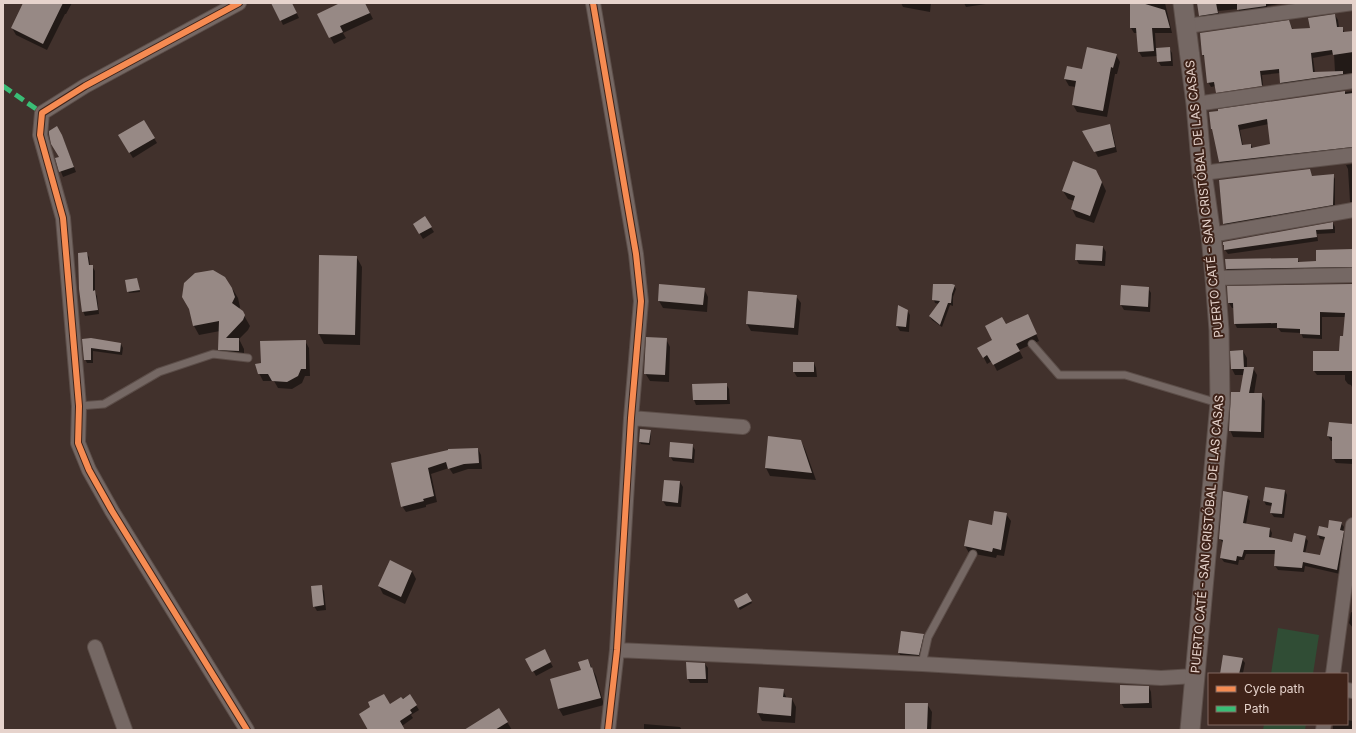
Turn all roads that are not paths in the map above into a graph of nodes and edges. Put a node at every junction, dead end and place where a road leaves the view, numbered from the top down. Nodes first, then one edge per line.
1 (239, 3) edge
2 (593, 3) edge
3 (1183, 3) edge
4 (1353, 3) edge
5 (1186, 26) junction
6 (1353, 81) edge
7 (1196, 104) junction
8 (1353, 155) edge
9 (1202, 173) junction
10 (1353, 210) edge
11 (1210, 236) junction
12 (1353, 275) edge
13 (1214, 278) junction
14 (1032, 344) dead end
15 (248, 358) dead end
16 (1220, 403) junction
17 (79, 406) junction
18 (631, 418) junction
19 (743, 427) dead end
20 (1353, 525) edge
21 (973, 554) dead end
22 (95, 647) dead end
23 (617, 650) junction
24 (922, 664) junction
25 (1333, 673) edge
26 (1195, 676) junction
27 (125, 730) edge
28 (247, 730) edge
29 (608, 730) edge
30 (1190, 730) edge

1 - 17 street
2 - 18 street
3 - 5 main road, PUERTO CATÉ - SAN CRISTÓBAL DE LAS CASAS
4 - 5 street
5 - 7 main road, PUERTO CATÉ - SAN CRISTÓBAL DE LAS CASAS
6 - 7 street
7 - 9 main road, PUERTO CATÉ - SAN CRISTÓBAL DE LAS CASAS
8 - 9 street
9 - 11 main road, PUERTO CATÉ - SAN CRISTÓBAL DE LAS CASAS
10 - 11 street
11 - 13 main road, PUERTO CATÉ - SAN CRISTÓBAL DE LAS CASAS
12 - 13 street
13 - 16 main road, PUERTO CATÉ - SAN CRISTÓBAL DE LAS CASAS
14 - 16 lane
15 - 17 lane
16 - 26 main road, PUERTO CATÉ - SAN CRISTÓBAL DE LAS CASAS
17 - 28 street
18 - 19 street
18 - 23 street
20 - 25 street
21 - 24 lane
22 - 27 street
23 - 24 street
23 - 29 street
24 - 26 street
26 - 30 main road, PUERTO CATÉ - SAN CRISTÓBAL DE LAS CASAS

